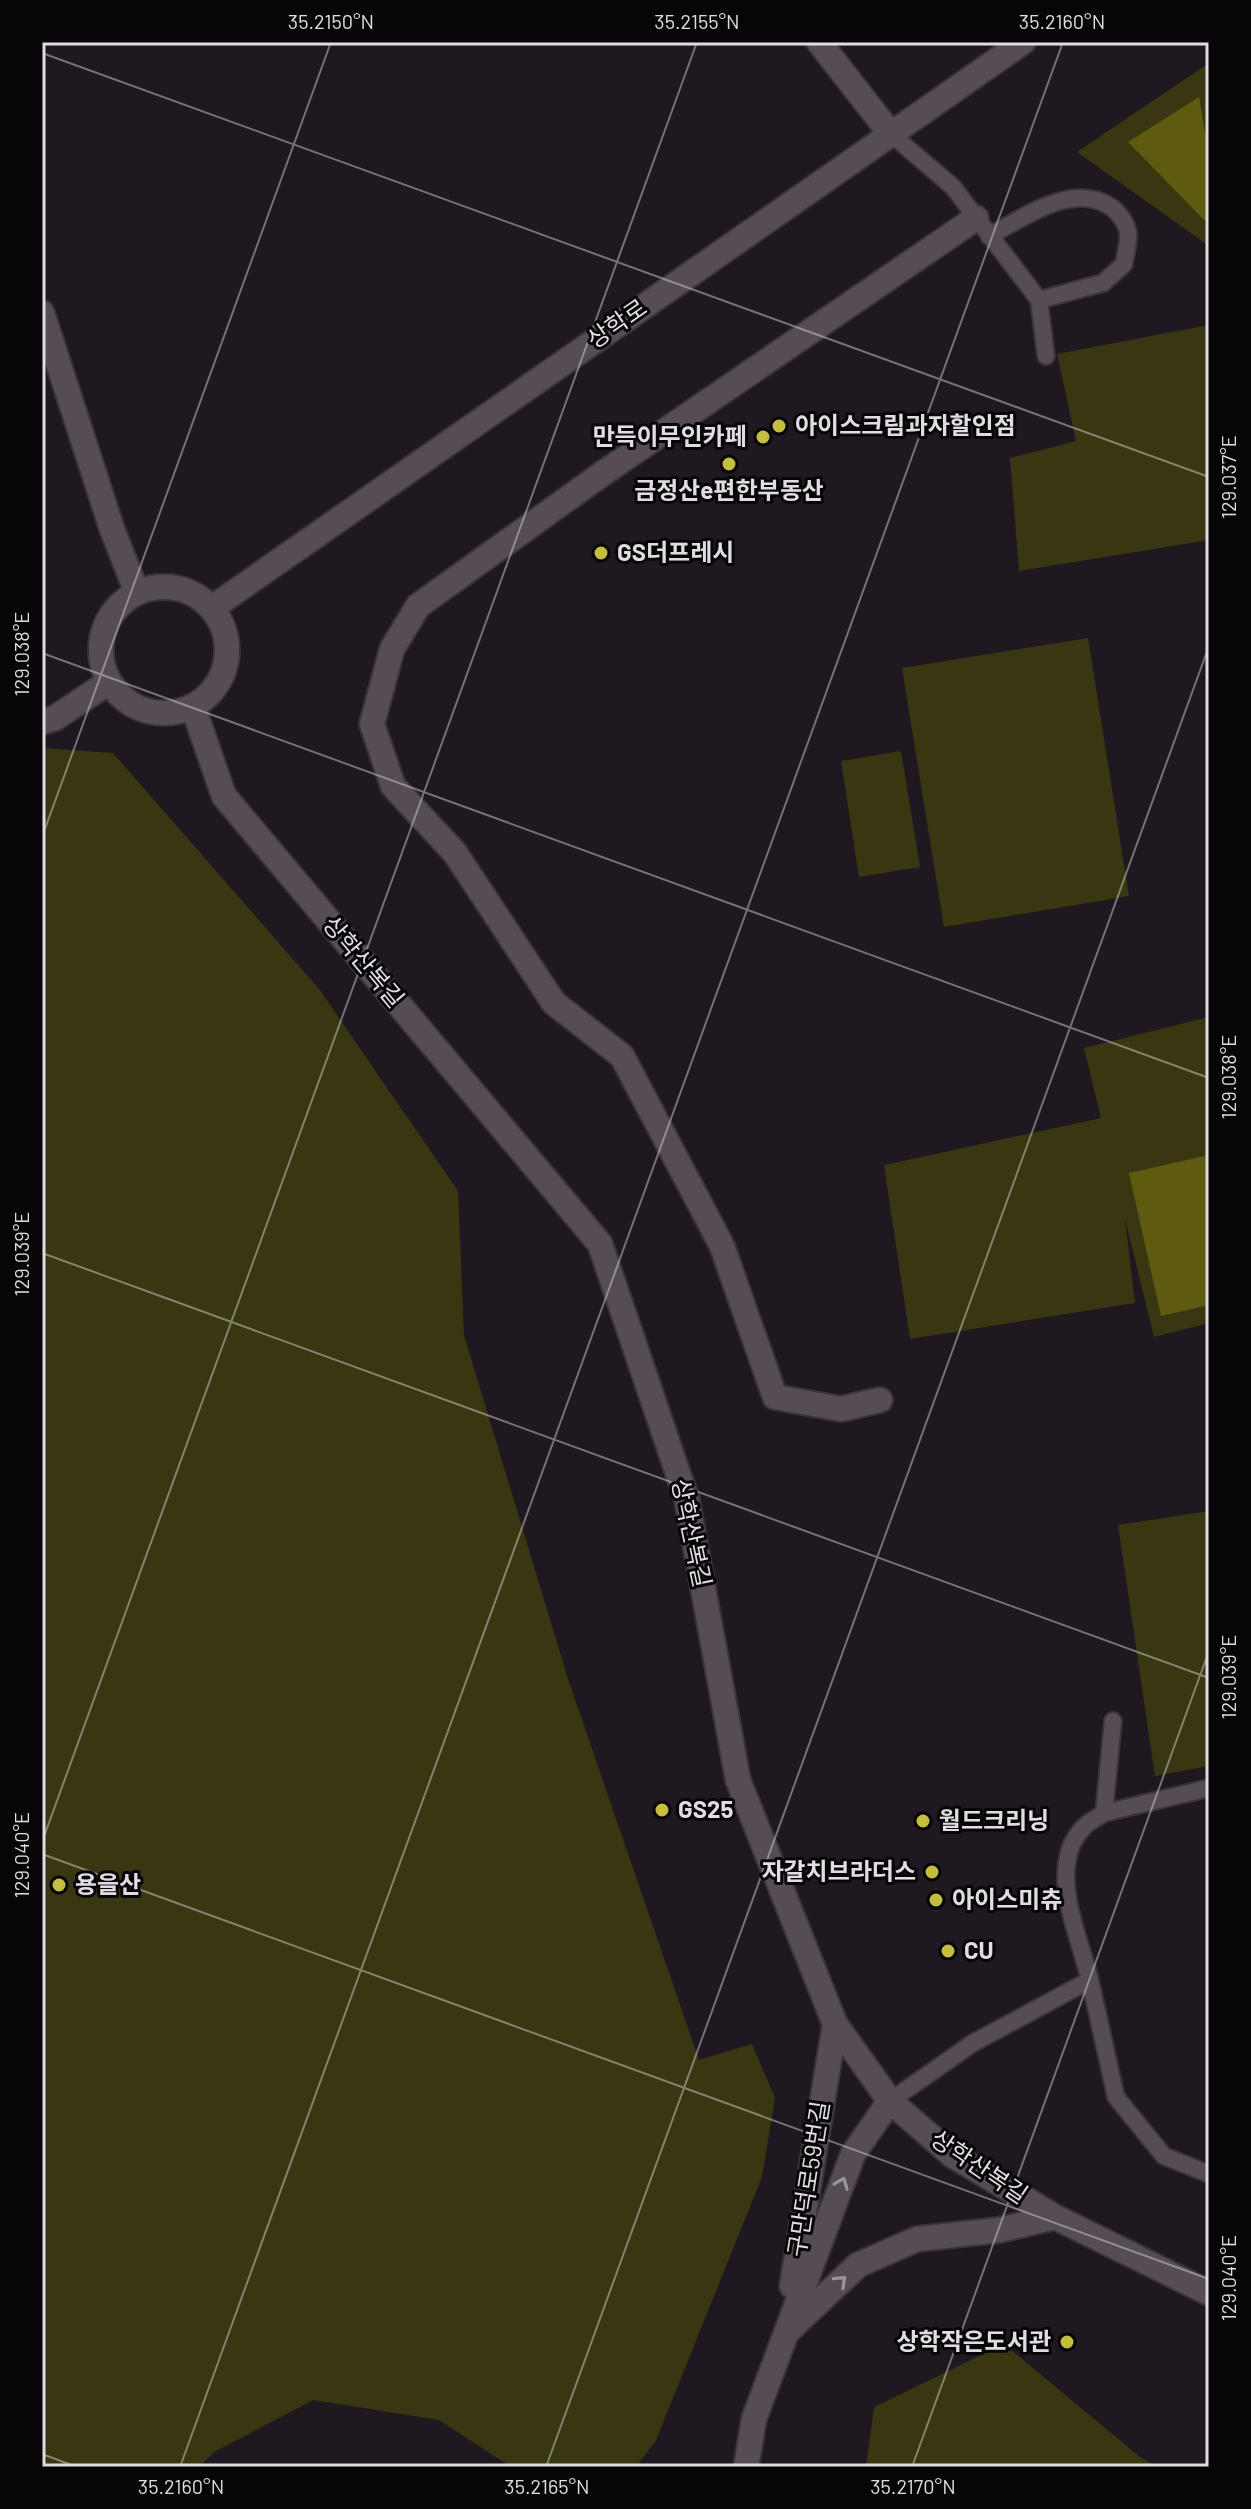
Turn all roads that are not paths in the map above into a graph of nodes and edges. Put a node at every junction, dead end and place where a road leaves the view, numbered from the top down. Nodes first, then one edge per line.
1 (819, 42) edge
2 (1023, 42) edge
3 (890, 133) junction
4 (983, 227) junction
5 (1039, 300) junction
6 (42, 313) edge
7 (1046, 356) dead end
8 (137, 593) junction
9 (212, 608) junction
10 (109, 682) junction
11 (193, 707) junction
12 (42, 722) edge
13 (880, 1400) dead end
14 (1113, 1721) dead end
15 (1209, 1788) edge
16 (1104, 1813) junction
17 (1090, 1980) junction
18 (835, 2024) junction
19 (890, 2101) junction
20 (1209, 2174) edge
21 (1055, 2217) junction
22 (1209, 2293) edge
23 (784, 2334) junction
24 (746, 2467) edge

1 - 3 street
2 - 3 street, 상학로
3 - 4 lane
3 - 9 street, 상학로
4 - 5 lane
4 - 5 lane
4 - 13 street
5 - 7 lane
6 - 8 street
8 - 9 street
8 - 10 street
9 - 11 street
10 - 11 street
10 - 12 street
11 - 18 street, 상학산복길
14 - 16 lane
15 - 16 lane
16 - 17 lane
17 - 19 lane
17 - 20 lane
18 - 19 street, 상학산복길
18 - 23 street, 구만덕로59번길
19 - 21 street, 상학산복길
23 -> 19 street, 구만덕로59번길
21 - 22 street, 상학산복길
23 -> 21 street, 구만덕로59번길
23 - 24 street, 구만덕로59번길

